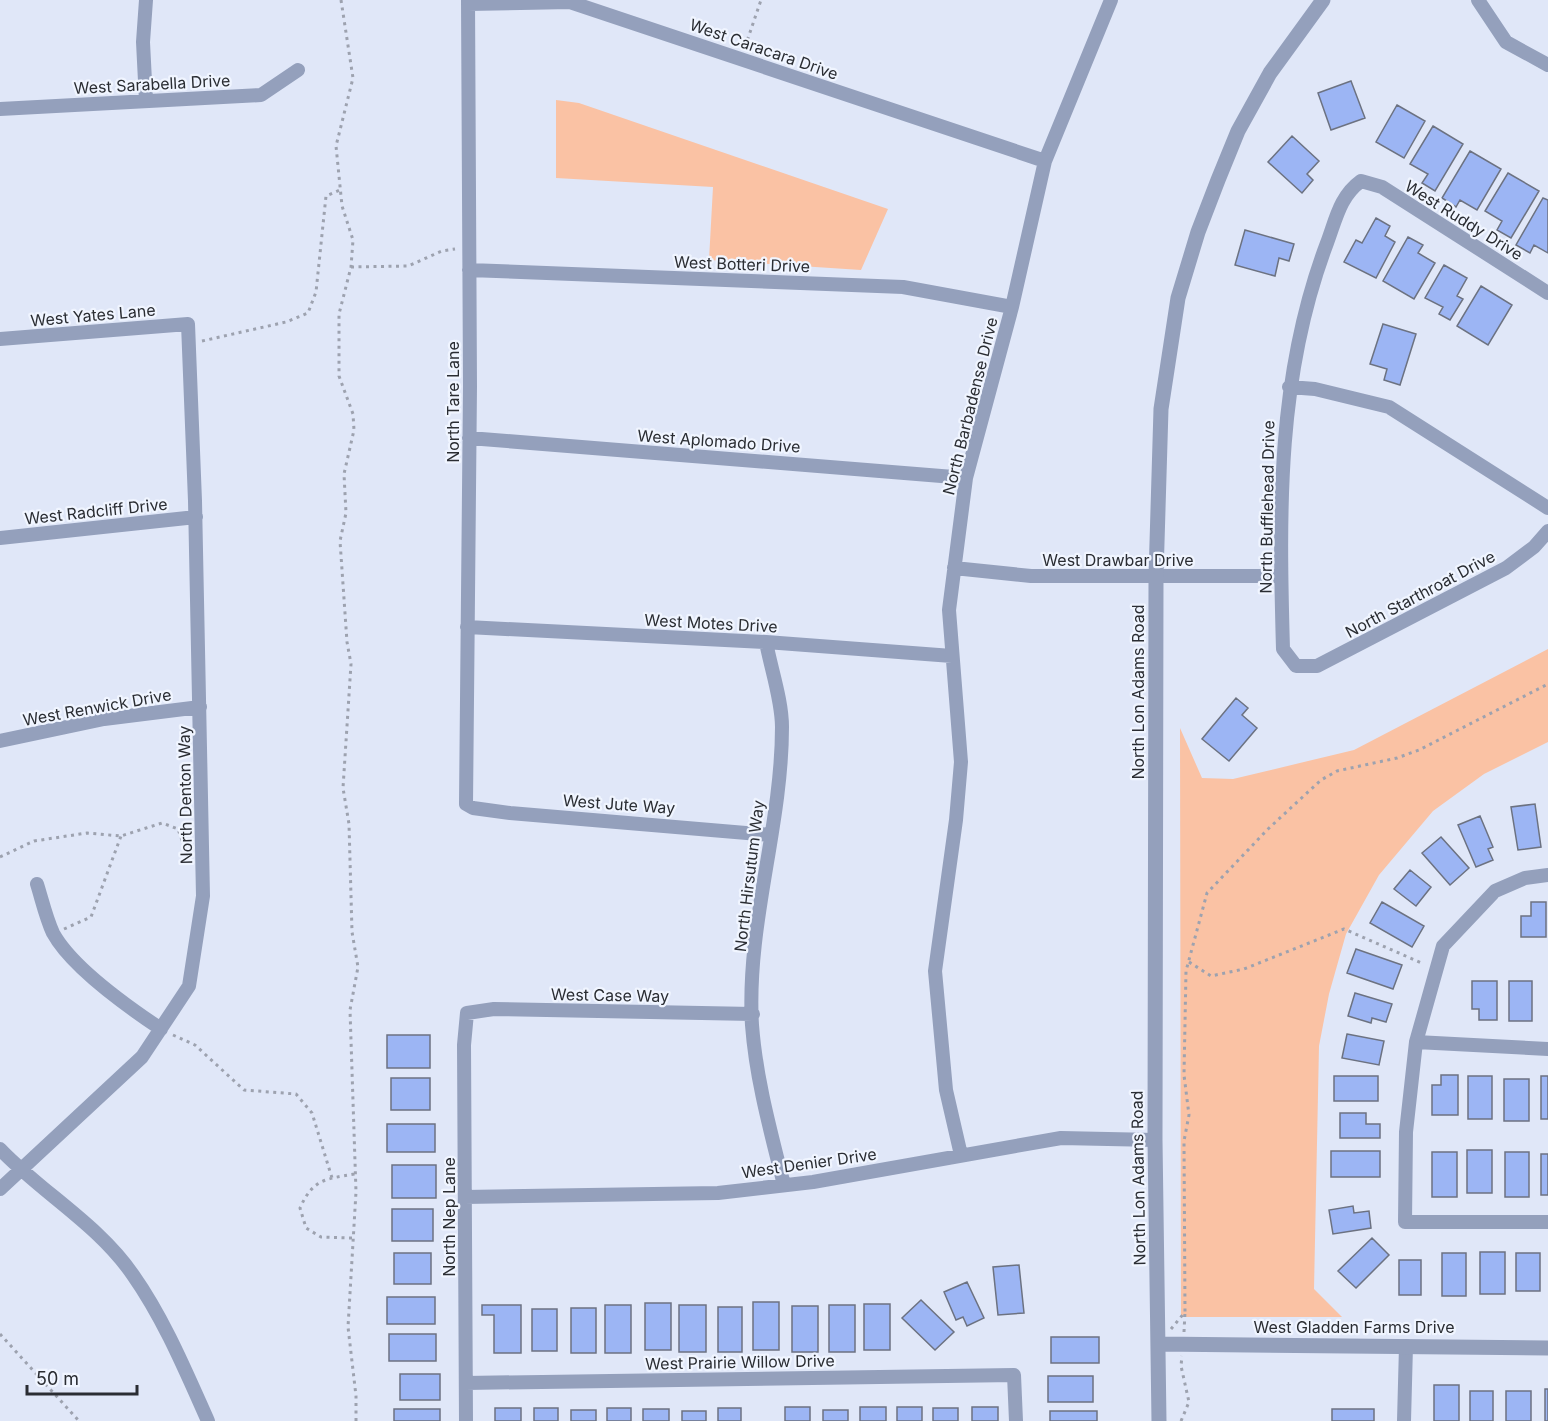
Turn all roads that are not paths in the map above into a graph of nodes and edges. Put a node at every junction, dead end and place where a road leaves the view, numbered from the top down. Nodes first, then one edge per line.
1 (146, 0) edge
2 (1110, 0) edge
3 (1323, 0) edge
4 (1478, 0) edge
5 (468, 2) edge
6 (1548, 64) edge
7 (298, 70) dead end
8 (146, 101) junction
9 (0, 109) edge
10 (1044, 161) junction
11 (1361, 181) joint
12 (469, 270) junction
13 (1548, 293) edge
14 (1012, 308) junction
15 (188, 324) joint
16 (0, 339) edge
17 (1289, 387) junction
18 (469, 438) junction
19 (966, 478) junction
20 (1548, 508) edge
21 (196, 518) junction
22 (1548, 531) edge
23 (0, 538) edge
24 (954, 568) junction
25 (1156, 576) junction
26 (1281, 576) junction
27 (467, 627) junction
28 (766, 642) junction
29 (952, 656) junction
30 (1296, 666) joint
31 (200, 707) junction
32 (0, 741) edge
33 (466, 804) joint
34 (771, 835) junction
35 (1548, 875) edge
36 (37, 884) dead end
37 (467, 1014) joint
38 (753, 1014) junction
39 (161, 1029) junction
40 (1416, 1042) junction
41 (1548, 1049) edge
42 (1155, 1140) junction
43 (0, 1149) edge
44 (962, 1155) junction
45 (20, 1170) junction
46 (784, 1185) junction
47 (0, 1189) edge
48 (465, 1197) junction
49 (1548, 1222) edge
50 (1159, 1344) junction
51 (1406, 1346) junction
52 (1548, 1348) edge
53 (466, 1383) junction
54 (208, 1421) edge
55 (466, 1421) edge
56 (1016, 1421) edge
57 (1159, 1421) edge
58 (1404, 1421) edge

1 - 8 street
2 - 10 street, North Barbadense Drive
3 - 25 street, North Lon Adams Road
4 - 6 street
5 - 10 street, West Caracara Drive
5 - 12 street, North Tare Lane
7 - 8 street, West Sarabella Drive
8 - 9 street, West Sarabella Drive
10 - 14 street, North Barbadense Drive
11 - 13 street, West Ruddy Drive
11 - 17 street, North Bufflehead Drive
12 - 14 street, West Botteri Drive
12 - 18 street, North Tare Lane
14 - 19 street, North Barbadense Drive
15 - 16 street, West Yates Lane
15 - 21 street, North Denton Way
17 - 20 street
17 - 26 street, North Bufflehead Drive
18 - 19 street, West Aplomado Drive
18 - 27 street, North Tare Lane
19 - 24 street, North Barbadense Drive
21 - 23 street, West Radcliff Drive
21 - 31 street, North Denton Way
22 - 30 street, North Starthroat Drive
24 - 25 street, West Drawbar Drive
24 - 29 street, North Barbadense Drive
25 - 26 street, West Drawbar Drive
25 - 42 street, North Lon Adams Road
26 - 30 street, North Bufflehead Drive
27 - 28 street, West Motes Drive
27 - 33 street, North Tare Lane
28 - 29 street, West Motes Drive
28 - 34 street, North Hirsutum Way
29 - 44 street, North Barbadense Drive
31 - 32 street, West Renwick Drive
31 - 39 street, North Denton Way
33 - 34 street, West Jute Way
34 - 38 street, North Hirsutum Way
35 - 40 street
36 - 39 street
37 - 38 street, West Case Way
37 - 48 street, North Nep Lane
38 - 46 street, North Hirsutum Way
39 - 45 street, North Denton Way
40 - 41 street
40 - 49 street
42 - 44 street, West Denier Drive
42 - 50 street, North Lon Adams Road
43 - 45 street
44 - 46 street, West Denier Drive
45 - 47 street, North Denton Way
45 - 54 street
46 - 48 street, West Denier Drive
48 - 53 street, North Nep Lane
50 - 51 street, West Gladden Farms Drive
50 - 57 street, North Lon Adams Road
51 - 52 street, West Gladden Farms Drive
51 - 58 street
53 - 55 street, North Nep Lane
53 - 56 street, West Prairie Willow Drive

